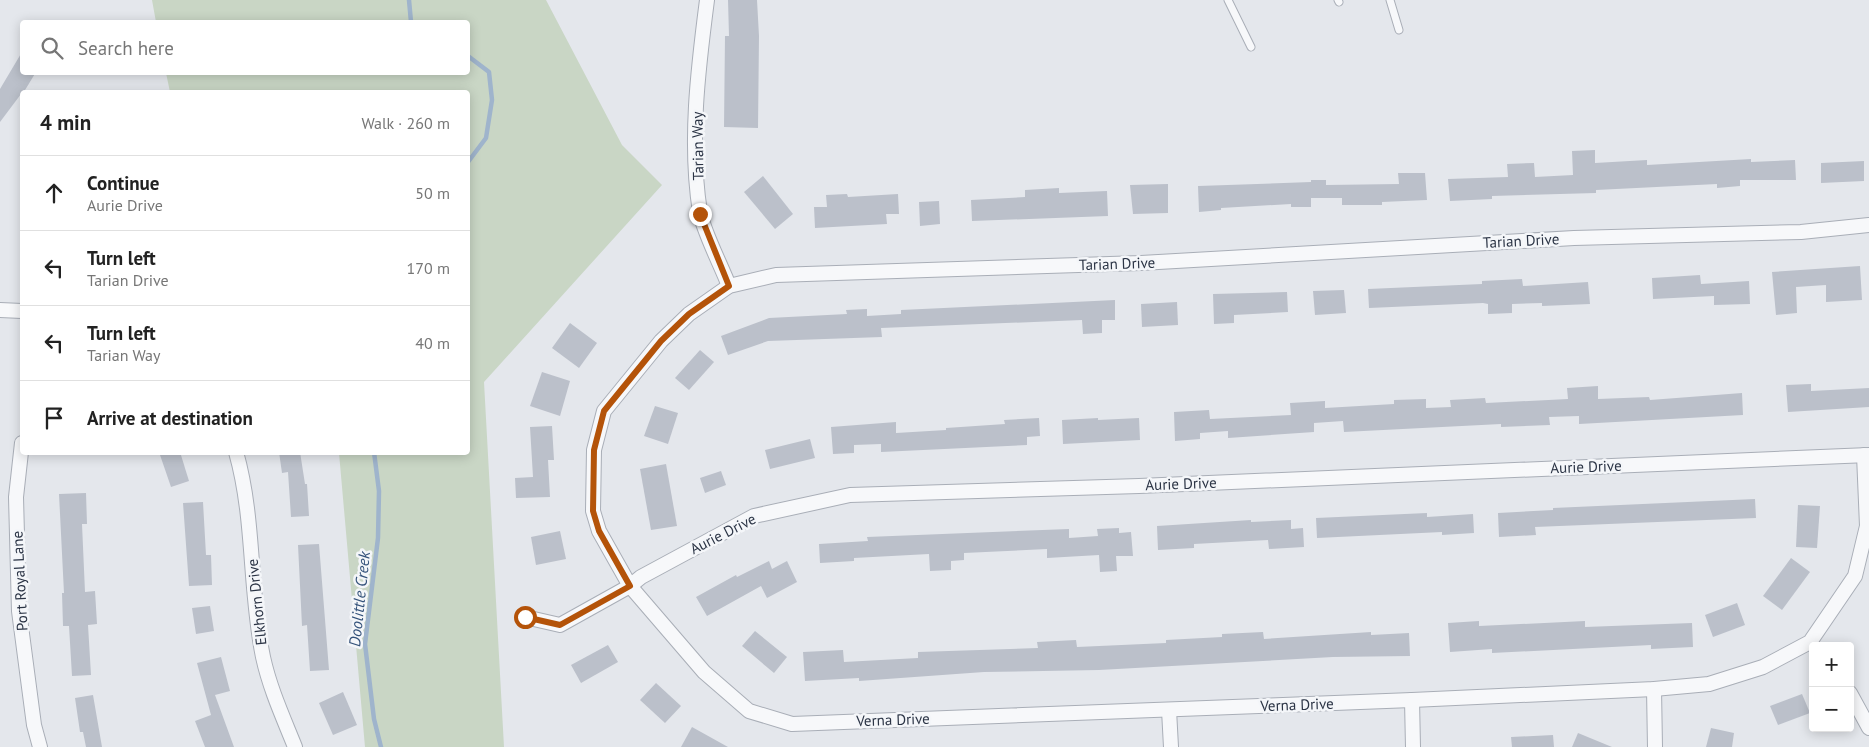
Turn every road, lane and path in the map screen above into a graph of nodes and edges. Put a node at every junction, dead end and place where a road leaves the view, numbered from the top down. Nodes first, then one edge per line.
1 (707, 0) edge
2 (1228, 0) edge
3 (1390, 0) edge
4 (1400, 30) dead end
5 (1251, 47) dead end
6 (1869, 225) edge
7 (729, 286) junction
8 (0, 310) edge
9 (20, 311) edge
10 (21, 455) edge
11 (237, 455) edge
12 (1867, 455) edge
13 (630, 586) junction
14 (525, 617) dead end
15 (1812, 642) edge
16 (1809, 645) edge
17 (1654, 689) junction
18 (1412, 700) junction
19 (1854, 700) edge
20 (1170, 710) junction
21 (1869, 728) edge
22 (40, 747) edge
23 (295, 747) edge
24 (1172, 747) edge
25 (1413, 747) edge
26 (1655, 747) edge

1 - 7 street, Tarian Way
2 - 5 lane
3 - 4 lane
6 - 7 street, Tarian Drive
7 - 13 street, Tarian Drive
8 - 9 street
10 - 22 street, Port Royal Lane
11 - 23 street, Elkhorn Drive
12 - 13 street, Aurie Drive
12 - 15 street, Verna Drive
13 - 14 street, Aurie Drive
13 - 20 street, Verna Drive
16 - 17 street, Verna Drive
17 - 18 street, Verna Drive
17 - 26 street
18 - 20 street, Verna Drive
18 - 25 street
19 - 21 street
20 - 24 street

